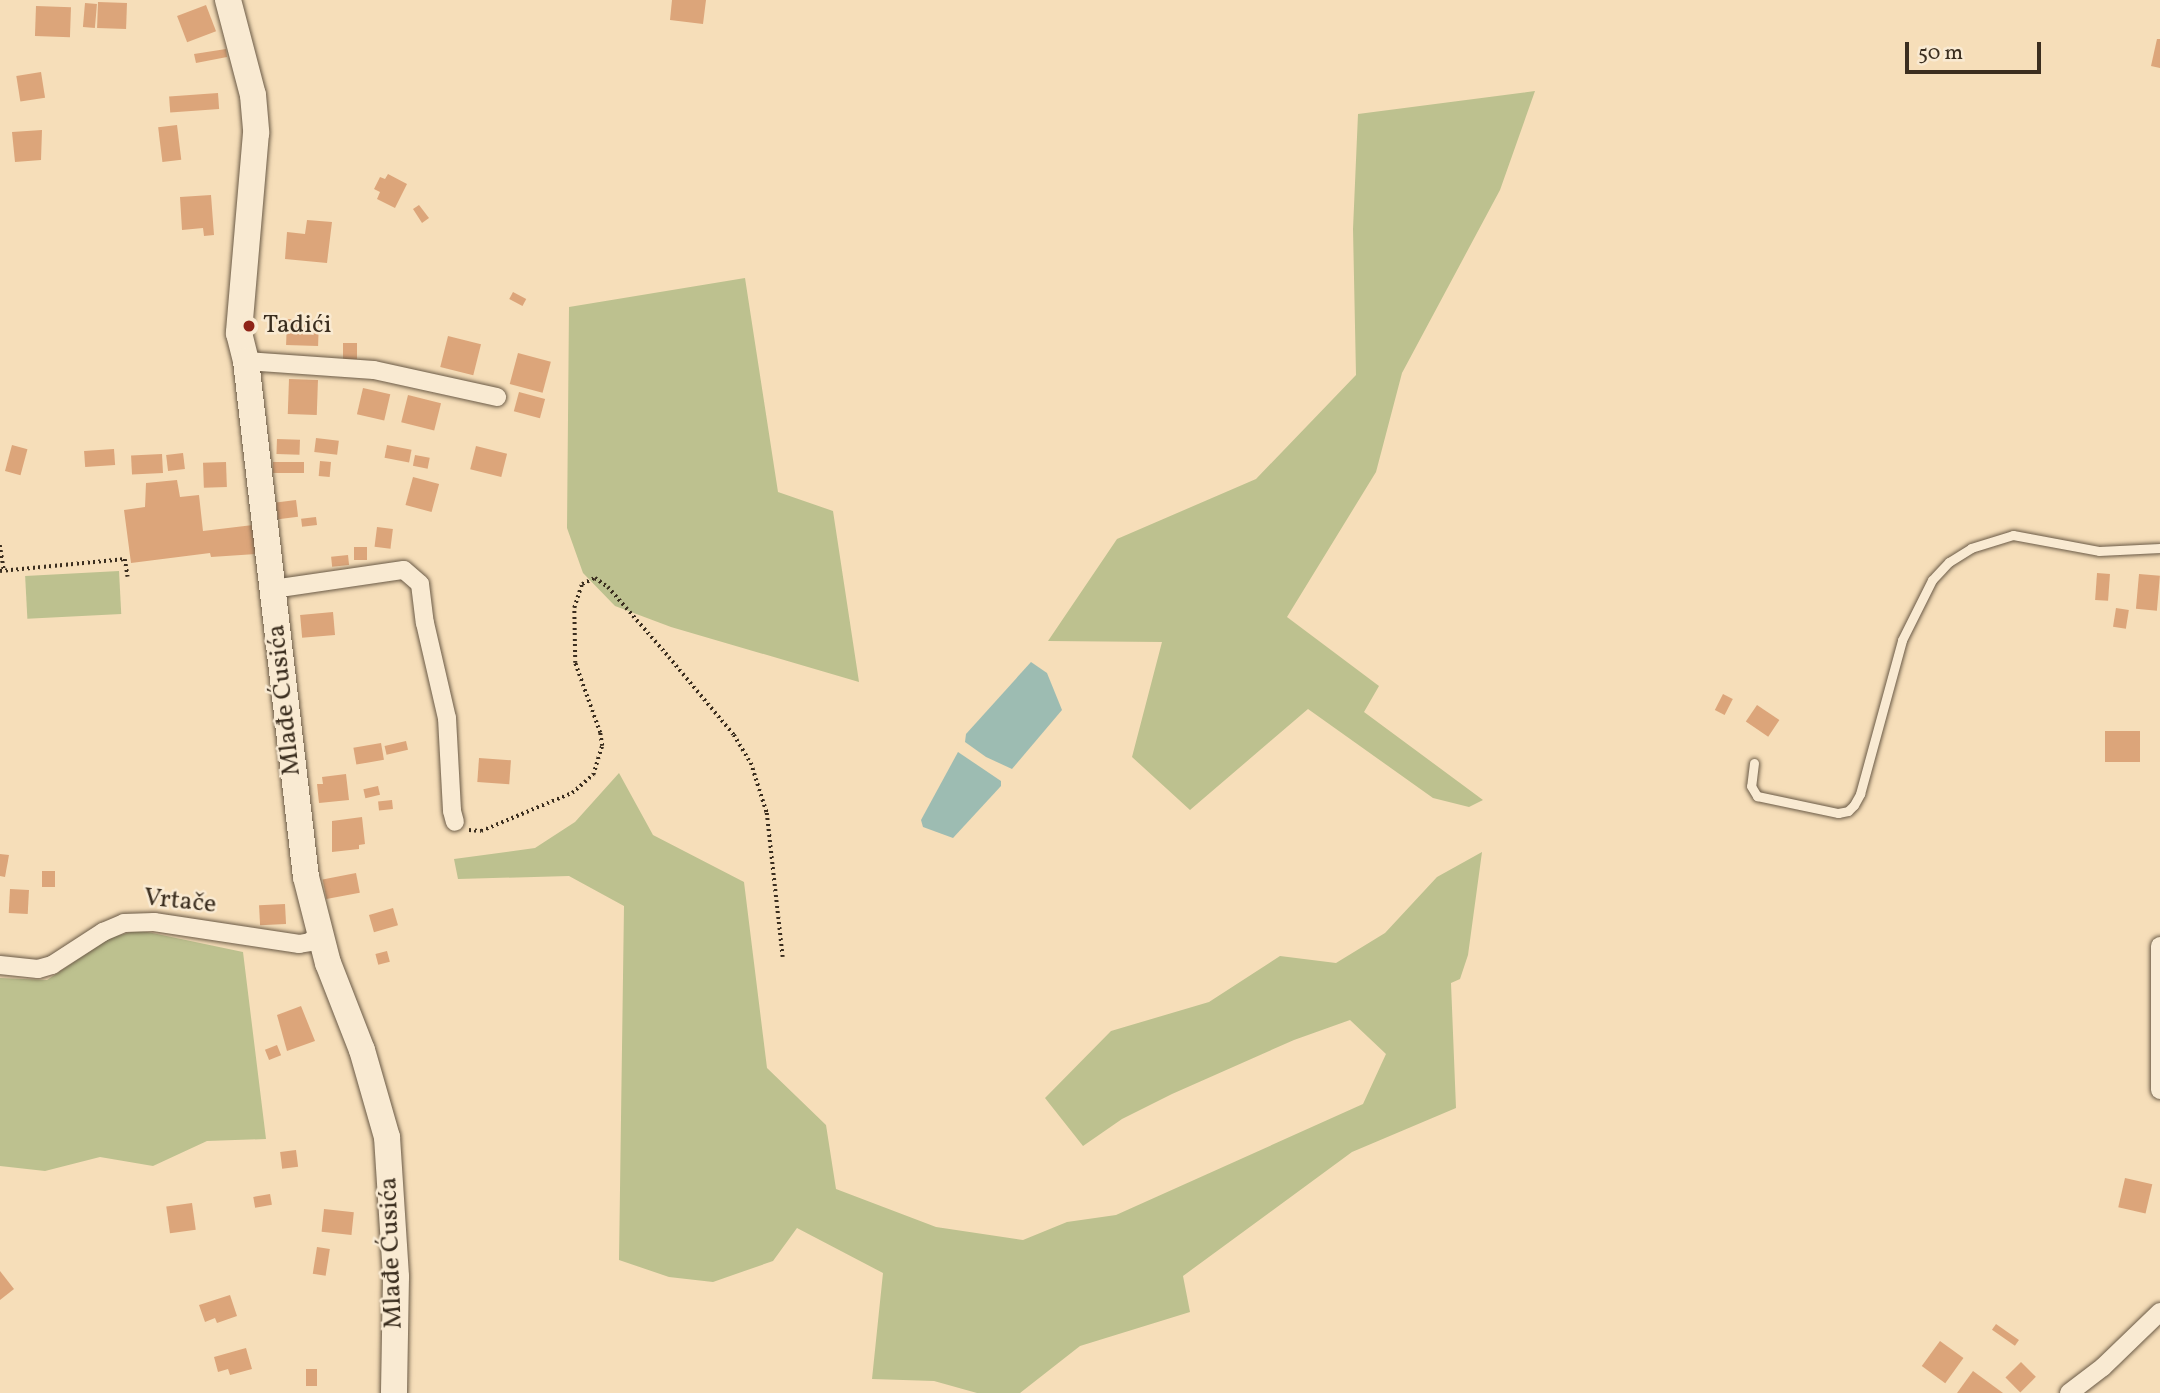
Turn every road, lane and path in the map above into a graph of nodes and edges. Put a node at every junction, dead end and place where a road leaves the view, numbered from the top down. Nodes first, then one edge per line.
1 (228, 0) edge
2 (246, 361) junction
3 (497, 397) dead end
4 (0, 545) edge
5 (2160, 548) edge
6 (2, 571) edge
7 (128, 578) dead end
8 (273, 589) junction
9 (1754, 763) dead end
10 (455, 822) joint
11 (320, 933) junction
12 (2160, 946) edge
13 (783, 957) dead end
14 (0, 965) edge
15 (2160, 1090) edge
16 (2160, 1312) edge
17 (394, 1393) edge
18 (2069, 1393) edge

1 - 2 street, Mlađe Ćusića
2 - 3 street
2 - 8 street, Mlađe Ćusića
4 - 6 path
5 - 9 lane
6 - 7 path
8 - 10 street
8 - 11 street, Mlađe Ćusića
10 - 13 path
11 - 14 street, Vrtače
11 - 17 street, Mlađe Ćusića
12 - 15 street
16 - 18 street

